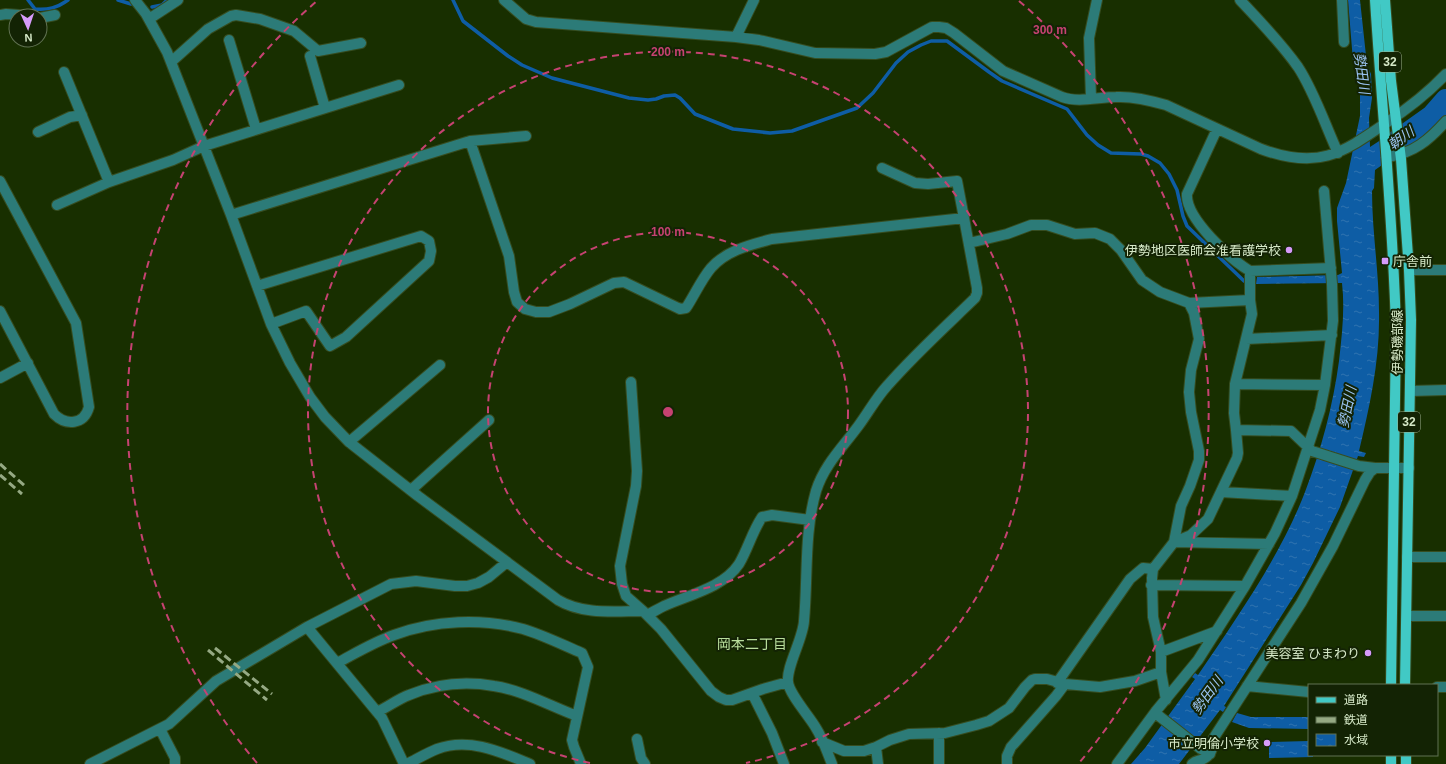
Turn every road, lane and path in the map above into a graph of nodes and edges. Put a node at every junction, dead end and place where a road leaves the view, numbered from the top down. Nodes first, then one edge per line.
1 (135, 0) edge
2 (178, 0) edge
3 (504, 0) edge
4 (754, 0) edge
5 (1097, 0) edge
6 (1240, 0) edge
7 (1342, 0) edge
8 (1375, 0) edge
9 (1385, 0) edge
10 (55, 15) dead end
11 (48, 16) edge
12 (149, 19) junction
13 (736, 37) junction
14 (229, 40) dead end
15 (1344, 42) dead end
16 (361, 43) dead end
17 (310, 56) dead end
18 (171, 62) junction
19 (64, 72) dead end
20 (1446, 74) edge
21 (399, 85) dead end
22 (1092, 98) junction
23 (325, 108) junction
24 (82, 115) junction
25 (1397, 120) junction
26 (1446, 121) edge
27 (1385, 128) junction
28 (256, 129) junction
29 (1217, 129) junction
30 (38, 132) dead end
31 (526, 136) dead end
32 (470, 141) junction
33 (204, 146) junction
34 (1338, 153) junction
35 (1401, 157) junction
36 (1388, 160) junction
37 (882, 168) dead end
38 (0, 181) edge
39 (109, 182) junction
40 (1324, 191) dead end
41 (57, 205) dead end
42 (231, 215) junction
43 (964, 218) junction
44 (969, 243) junction
45 (1409, 270) junction
46 (1446, 270) edge
47 (1331, 271) junction
48 (1251, 273) junction
49 (257, 286) junction
50 (1250, 300) junction
51 (1189, 303) junction
52 (0, 311) edge
53 (271, 324) junction
54 (1332, 335) junction
55 (1246, 339) junction
56 (28, 363) junction
57 (440, 365) dead end
58 (0, 378) edge
59 (630, 382) dead end
60 (1235, 384) junction
61 (1325, 385) junction
62 (1446, 390) edge
63 (1410, 391) junction
64 (489, 420) dead end
65 (1236, 430) junction
66 (349, 442) junction
67 (1310, 450) junction
68 (1394, 467) junction
69 (1375, 468) junction
70 (1409, 468) junction
71 (411, 490) junction
72 (1221, 492) junction
73 (1292, 496) junction
74 (810, 520) junction
75 (1174, 542) junction
76 (1269, 544) junction
77 (1407, 557) junction
78 (1446, 557) edge
79 (507, 562) junction
80 (1153, 568) junction
81 (1151, 585) junction
82 (1246, 586) junction
83 (645, 613) junction
84 (1406, 616) junction
85 (1446, 616) edge
86 (307, 628) junction
87 (1217, 630) junction
88 (1161, 652) junction
89 (337, 663) junction
90 (1161, 672) junction
91 (788, 682) junction
92 (1061, 684) junction
93 (1391, 684) edge
94 (1405, 684) edge
95 (1247, 686) junction
96 (1308, 692) edge
97 (752, 693) junction
98 (1166, 700) junction
99 (377, 712) junction
100 (1157, 714) junction
101 (577, 716) junction
102 (160, 729) junction
103 (939, 733) junction
104 (636, 739) dead end
105 (822, 742) junction
106 (876, 748) junction
107 (1210, 754) junction
108 (90, 764) edge
109 (175, 764) edge
110 (405, 764) edge
111 (530, 764) edge
112 (581, 764) edge
113 (645, 764) edge
114 (784, 764) edge
115 (832, 764) edge
116 (878, 764) edge
117 (939, 764) edge
118 (1007, 764) edge
119 (1117, 764) edge
120 (1192, 764) edge

1 - 12 street
2 - 12 street
3 - 13 street
4 - 13 street
5 - 22 street
6 - 34 street
7 - 15 street
8 - 27 main road, 伊勢磯部線 / 32
9 - 25 main road, 伊勢磯部線 / 32
10 - 11 street
12 - 18 street
13 - 22 street
14 - 28 street
16 - 18 street
17 - 23 street
18 - 33 street
19 - 24 street
20 - 25 street
21 - 23 street
22 - 29 street
23 - 28 street
24 - 30 street
24 - 39 street
25 - 27 street
25 - 35 main road, 伊勢磯部線 / 32
26 - 35 street
27 - 34 street
27 - 36 main road, 伊勢磯部線 / 32
28 - 33 street
29 - 34 street
29 - 48 street
31 - 32 street
32 - 42 street
32 - 43 street
33 - 39 street
33 - 42 street
35 - 36 street
35 - 45 main road, 伊勢磯部線 / 32
36 - 68 main road, 伊勢磯部線 / 32
37 - 43 street
38 - 56 street
39 - 41 street
40 - 47 street
42 - 49 street
43 - 44 street
44 - 51 street
44 - 74 street
45 - 46 street
45 - 63 main road, 伊勢磯部線 / 32
47 - 48 street
47 - 54 street
48 - 50 street
49 - 53 street
49 - 53 street
50 - 51 street
50 - 55 street
51 - 75 street
52 - 56 street
53 - 66 street
54 - 55 street
54 - 61 street
55 - 60 street
56 - 58 street
57 - 66 street
59 - 83 street
60 - 61 street
60 - 65 street
61 - 67 street
62 - 63 street
63 - 70 main road, 伊勢磯部線 / 32
64 - 71 street
65 - 67 street
65 - 72 street
66 - 71 street
67 - 69 street
67 - 73 street
68 - 69 street
68 - 70 street
68 - 93 main road, 伊勢磯部線 / 32
69 - 95 street
70 - 77 main road, 伊勢磯部線 / 32
71 - 79 street
72 - 73 street
72 - 75 street
73 - 76 street
74 - 83 street
74 - 91 street
75 - 76 street
75 - 80 street
76 - 82 street
77 - 78 street
77 - 84 main road, 伊勢磯部線 / 32
79 - 83 street
79 - 86 street
80 - 81 street
80 - 92 street
81 - 82 street
81 - 88 street
82 - 87 street
83 - 97 street
84 - 85 street
84 - 94 main road, 伊勢磯部線 / 32
86 - 89 street
86 - 102 street
87 - 88 street
87 - 98 street
88 - 90 street
89 - 99 street
89 - 101 street
90 - 92 street
90 - 98 street
91 - 97 street
91 - 105 street
92 - 103 street
92 - 118 street
95 - 96 street
95 - 107 street
97 - 114 street
98 - 100 street
99 - 101 street
99 - 110 street
100 - 107 street
100 - 119 street
101 - 112 street
102 - 108 street
102 - 109 street
103 - 106 street
103 - 117 street
104 - 113 street
105 - 106 street
105 - 115 street
106 - 116 street
107 - 120 street
110 - 111 street

